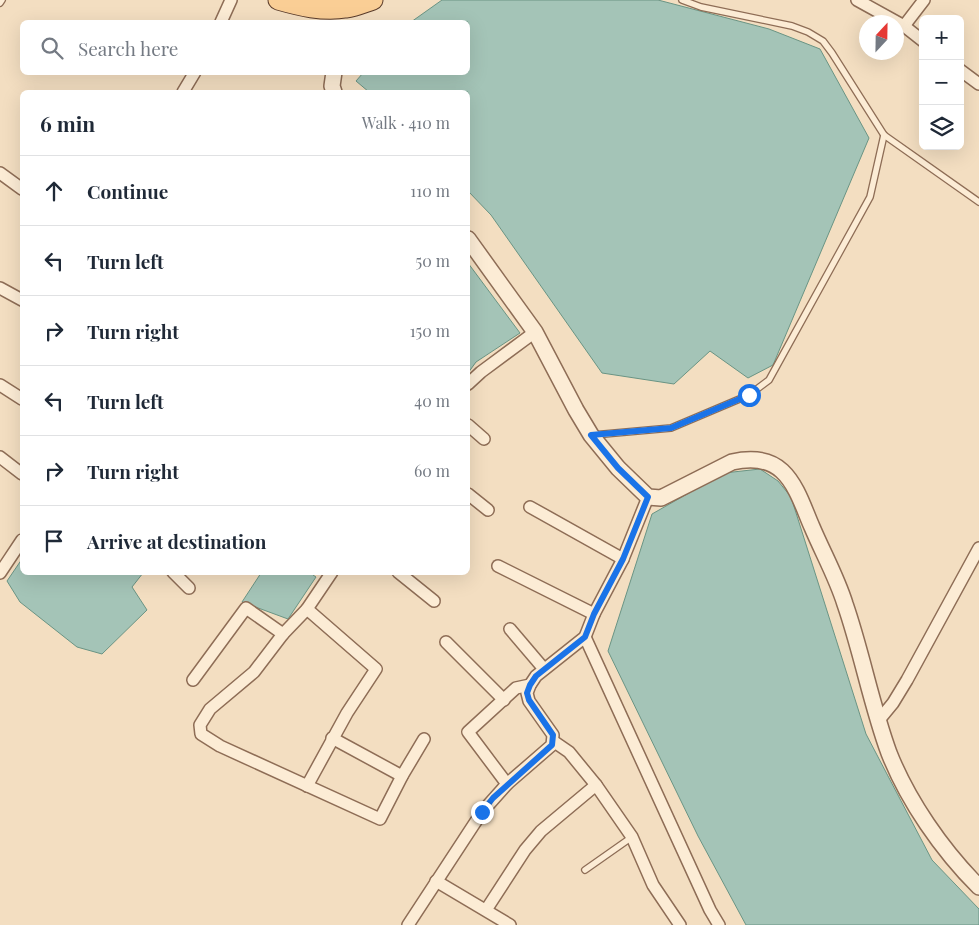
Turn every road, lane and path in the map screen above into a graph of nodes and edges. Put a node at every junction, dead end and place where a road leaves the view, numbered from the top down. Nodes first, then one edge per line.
1 (2, 0) edge
2 (231, 0) edge
3 (278, 0) edge
4 (373, 0) edge
5 (682, 0) edge
6 (857, 0) edge
7 (924, 0) edge
8 (0, 3) edge
9 (345, 15) edge
10 (884, 15) edge
11 (222, 20) edge
12 (904, 26) joint
13 (919, 38) edge
14 (964, 73) edge
15 (193, 75) edge
16 (334, 75) edge
17 (979, 84) edge
18 (184, 90) edge
19 (333, 90) edge
20 (884, 135) junction
21 (0, 173) edge
22 (20, 188) edge
23 (979, 202) edge
24 (470, 242) edge
25 (0, 288) edge
26 (20, 299) edge
27 (535, 332) junction
28 (470, 382) edge
29 (0, 385) edge
30 (20, 398) edge
31 (470, 427) edge
32 (591, 435) junction
33 (484, 439) dead end
34 (0, 457) edge
35 (20, 472) edge
36 (470, 496) edge
37 (648, 497) junction
38 (530, 507) dead end
39 (488, 510) dead end
40 (20, 543) edge
41 (979, 548) edge
42 (623, 559) junction
43 (976, 563) edge
44 (498, 566) dead end
45 (0, 574) edge
46 (175, 575) edge
47 (330, 575) edge
48 (402, 575) edge
49 (189, 588) dead end
50 (434, 601) dead end
51 (307, 609) junction
52 (594, 614) junction
53 (510, 628) dead end
54 (283, 634) junction
55 (585, 637) junction
56 (446, 642) dead end
57 (544, 669) junction
58 (193, 680) dead end
59 (530, 685) junction
60 (504, 700) junction
61 (879, 720) junction
62 (332, 738) junction
63 (424, 739) dead end
64 (553, 741) junction
65 (402, 776) junction
66 (508, 784) junction
67 (596, 785) junction
68 (307, 786) junction
69 (632, 837) junction
70 (585, 870) dead end
71 (436, 881) junction
72 (979, 887) edge
73 (486, 910) junction
74 (408, 925) edge
75 (510, 925) edge
76 (680, 925) edge
77 (719, 925) edge

1 - 8 lane
2 - 11 street
3 - 9 main road
4 - 9 main road
5 - 20 lane
6 - 10 street
7 - 12 street
12 - 13 street
14 - 17 street
15 - 18 street
16 - 19 street
20 - 23 lane
20 - 32 lane
21 - 22 street
24 - 27 street
25 - 26 street
27 - 28 street
27 - 32 street
29 - 30 street
31 - 33 street
32 - 37 street
34 - 35 street
36 - 39 street
37 - 42 street
37 - 61 street
38 - 42 street
40 - 45 street
41 - 43 street
42 - 52 street
43 - 61 street
44 - 52 street
46 - 49 street
47 - 51 street
48 - 50 street
51 - 54 street
51 - 62 street
52 - 55 street
53 - 57 street
54 - 58 street
54 - 68 street
55 - 57 street
55 - 77 street
56 - 60 street
57 - 59 street
59 - 60 street
59 - 64 street
60 - 66 street
61 - 72 street
62 - 65 street
62 - 68 street
63 - 65 street
64 - 66 street
64 - 67 street
65 - 68 street
66 - 71 street
67 - 69 street
67 - 73 street
69 - 70 lane
69 - 76 street
71 - 73 street
71 - 74 street
73 - 75 street

